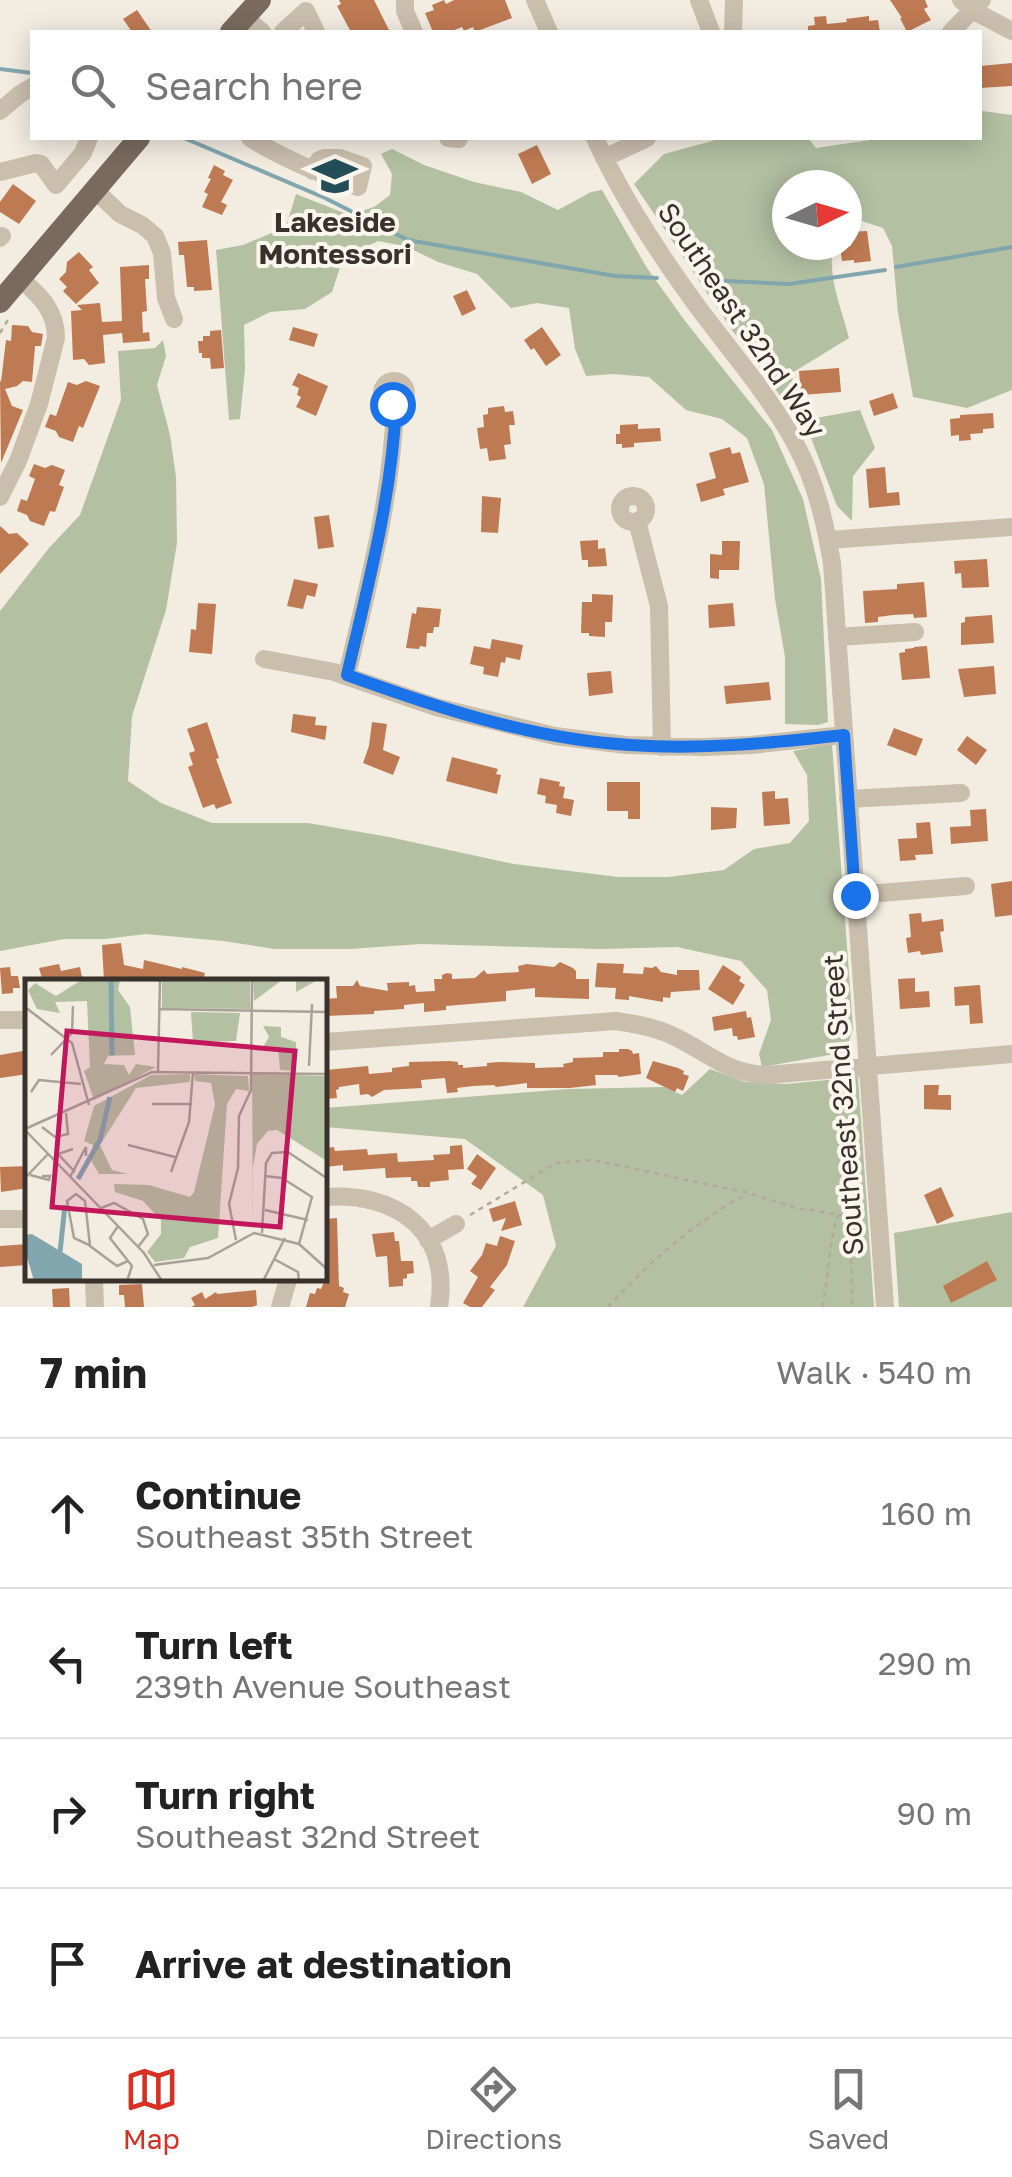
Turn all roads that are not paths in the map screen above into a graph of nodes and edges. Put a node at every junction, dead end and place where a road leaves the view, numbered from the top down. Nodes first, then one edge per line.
1 (404, 0) edge
2 (535, 0) edge
3 (699, 0) edge
4 (734, 0) edge
5 (972, 4) edge
6 (286, 30) edge
7 (315, 30) edge
8 (413, 30) edge
9 (545, 30) edge
10 (710, 30) edge
11 (733, 30) edge
12 (952, 30) edge
13 (1012, 32) edge
14 (30, 88) edge
15 (0, 111) edge
16 (88, 140) edge
17 (137, 140) edge
18 (253, 140) edge
19 (595, 140) edge
20 (643, 140) edge
21 (604, 158) junction
22 (0, 172) edge
23 (313, 172) dead end
24 (94, 190) junction
25 (20, 278) junction
26 (5, 309) edge
27 (174, 319) dead end
28 (396, 404) dead end
29 (0, 498) edge
30 (637, 521) dead end
31 (1012, 527) edge
32 (828, 540) junction
33 (914, 632) dead end
34 (837, 638) junction
35 (264, 659) dead end
36 (347, 675) junction
37 (844, 735) junction
38 (662, 746) junction
39 (961, 793) dead end
40 (848, 799) junction
41 (966, 886) dead end
42 (855, 895) junction
43 (328, 1042) edge
44 (1012, 1054) edge
45 (868, 1065) junction
46 (328, 1198) edge
47 (0, 1218) edge
48 (25, 1219) edge
49 (456, 1224) road end
50 (430, 1242) junction
51 (94, 1282) edge
52 (287, 1282) edge
53 (96, 1307) edge
54 (280, 1307) edge
55 (439, 1307) edge
56 (885, 1307) edge

1 - 8 street
2 - 9 street
3 - 10 street
4 - 11 street
5 - 12 street
5 - 13 street
6 - 7 street
14 - 15 street
16 - 22 street
17 - 24 main road
18 - 23 street
19 - 21 street, Southeast 32nd Way
20 - 21 street
21 - 32 street, Southeast 32nd Way
24 - 25 main road
24 - 27 street
25 - 26 main road
25 - 29 street
28 - 36 street
30 - 38 street
31 - 32 street
32 - 34 street, Southeast 32nd Street
33 - 34 street
34 - 37 street, Southeast 32nd Street
35 - 36 street
36 - 38 street
37 - 38 street
37 - 40 street, Southeast 32nd Street
39 - 40 street
40 - 42 street, Southeast 32nd Street
41 - 42 street
42 - 45 street, Southeast 32nd Street
43 - 45 street
44 - 45 street
45 - 56 street, Southeast 32nd Street
46 - 50 street
47 - 48 street
49 - 50 street
50 - 55 street
51 - 53 street
52 - 54 street

